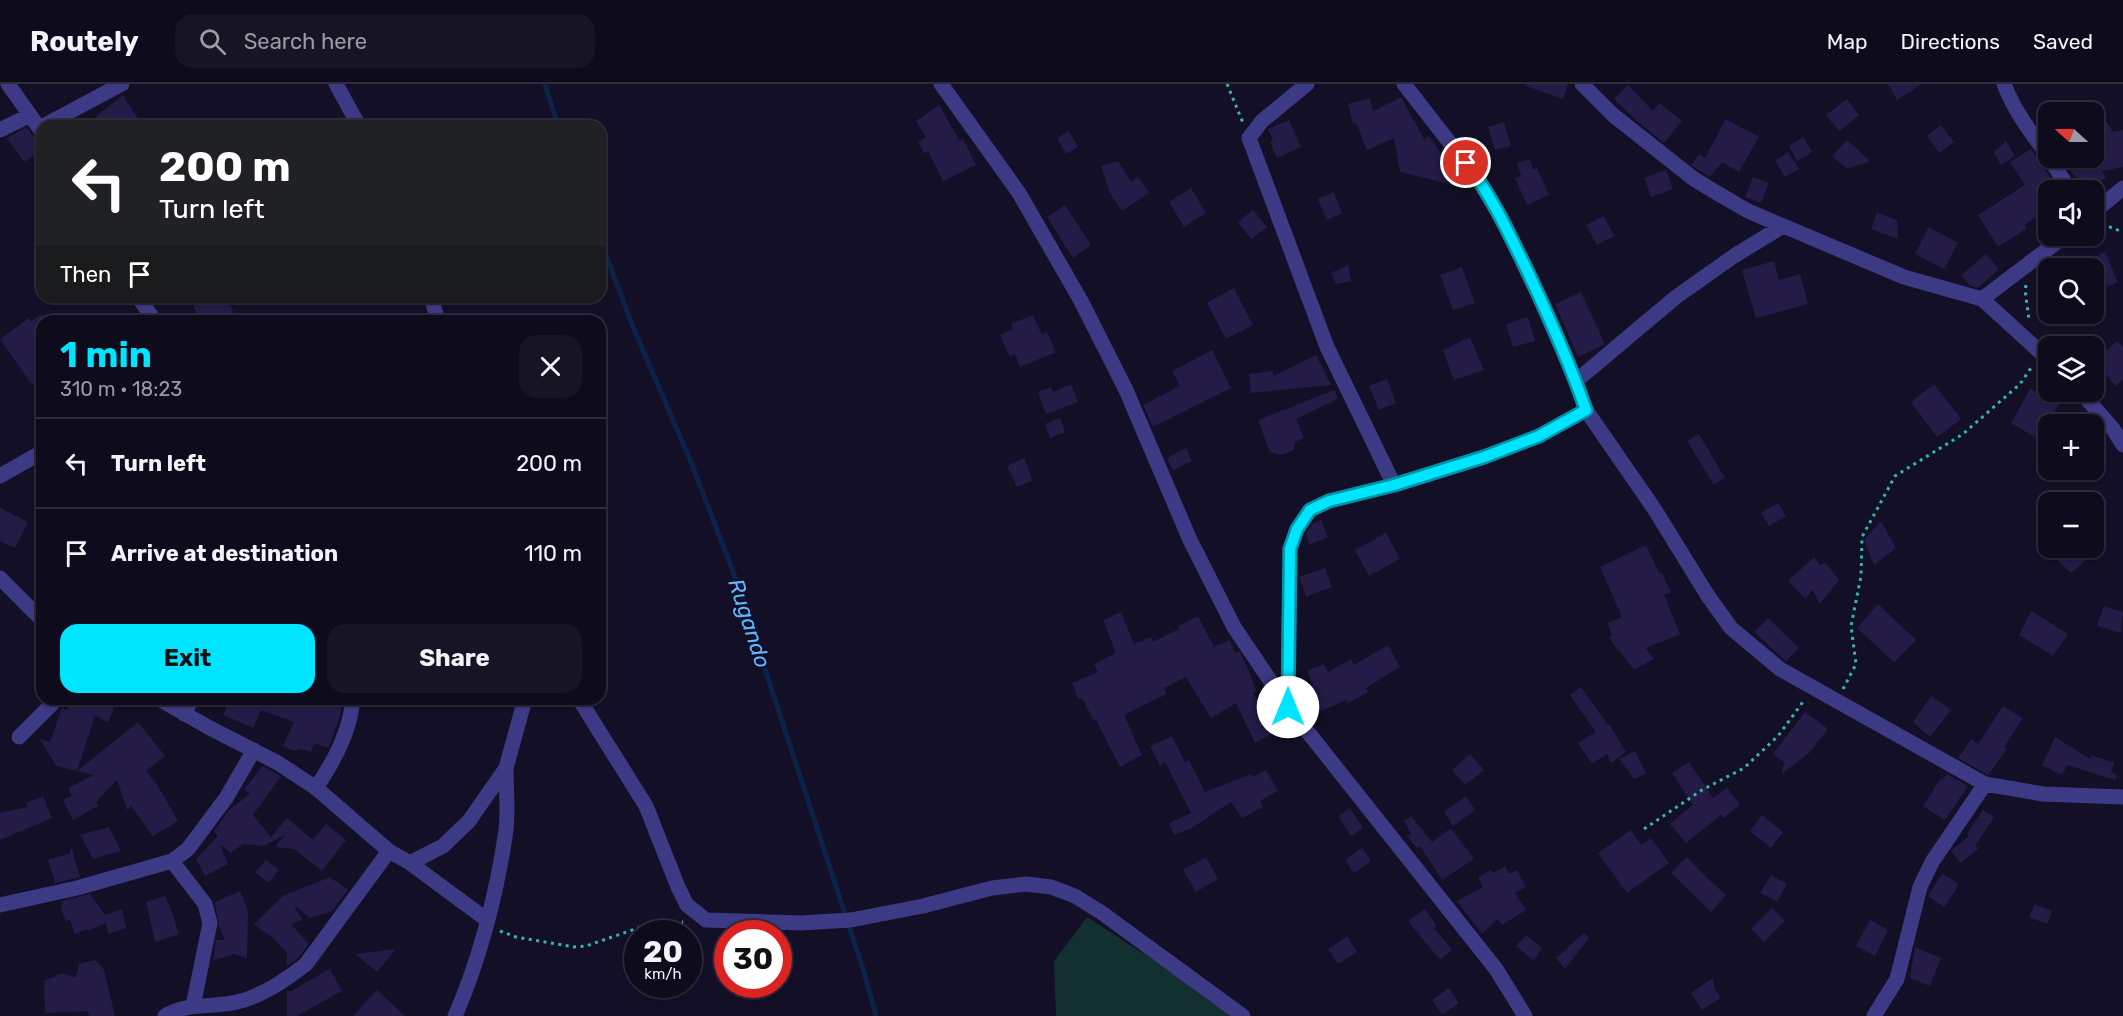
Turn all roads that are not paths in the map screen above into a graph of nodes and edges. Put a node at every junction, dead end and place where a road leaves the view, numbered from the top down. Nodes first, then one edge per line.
1 (8, 84) edge
2 (122, 84) edge
3 (336, 84) edge
4 (941, 84) edge
5 (1307, 84) edge
6 (1404, 84) edge
7 (1582, 84) edge
8 (2004, 84) edge
9 (30, 115) junction
10 (57, 120) edge
11 (356, 120) edge
12 (36, 122) edge
13 (0, 130) edge
14 (2038, 142) edge
15 (2123, 188) edge
16 (2104, 204) edge
17 (1783, 226) junction
18 (2052, 246) edge
19 (1982, 299) junction
20 (2038, 350) edge
21 (1576, 381) junction
22 (2090, 402) edge
23 (1586, 410) junction
24 (2123, 445) edge
25 (36, 455) edge
26 (0, 476) edge
27 (1394, 485) junction
28 (0, 578) edge
29 (36, 614) edge
30 (51, 705) edge
31 (169, 705) edge
32 (189, 705) edge
33 (352, 705) edge
34 (523, 705) edge
35 (583, 705) edge
36 (1288, 707) junction
37 (184, 714) junction
38 (19, 737) dead end
39 (254, 750) junction
40 (507, 768) junction
41 (1985, 784) junction
42 (316, 788) junction
43 (2123, 797) edge
44 (389, 851) junction
45 (172, 861) junction
46 (410, 863) junction
47 (0, 905) edge
48 (487, 920) junction
49 (193, 1006) junction
50 (165, 1016) edge
51 (454, 1016) edge
52 (1243, 1016) edge
53 (1525, 1016) edge
54 (1874, 1016) edge

1 - 9 street
2 - 10 street
3 - 11 street
4 - 36 street
5 - 27 street
6 - 21 street
7 - 17 street
8 - 14 street
9 - 12 street
9 - 13 street
15 - 16 street
17 - 19 street
17 - 21 street
18 - 19 street
19 - 20 street
21 - 23 street
22 - 24 street
23 - 27 street
23 - 41 street
25 - 26 street
27 - 36 street
28 - 29 street
30 - 38 street
31 - 37 street
32 - 37 street
33 - 42 street
34 - 40 street
35 - 52 street
36 - 53 street
37 - 39 street
39 - 42 street
39 - 45 street
40 - 46 street
40 - 48 street
41 - 43 street
41 - 54 street
42 - 44 street
44 - 46 street
44 - 49 street
45 - 47 street
45 - 49 street
46 - 48 street
48 - 51 street
49 - 50 street

